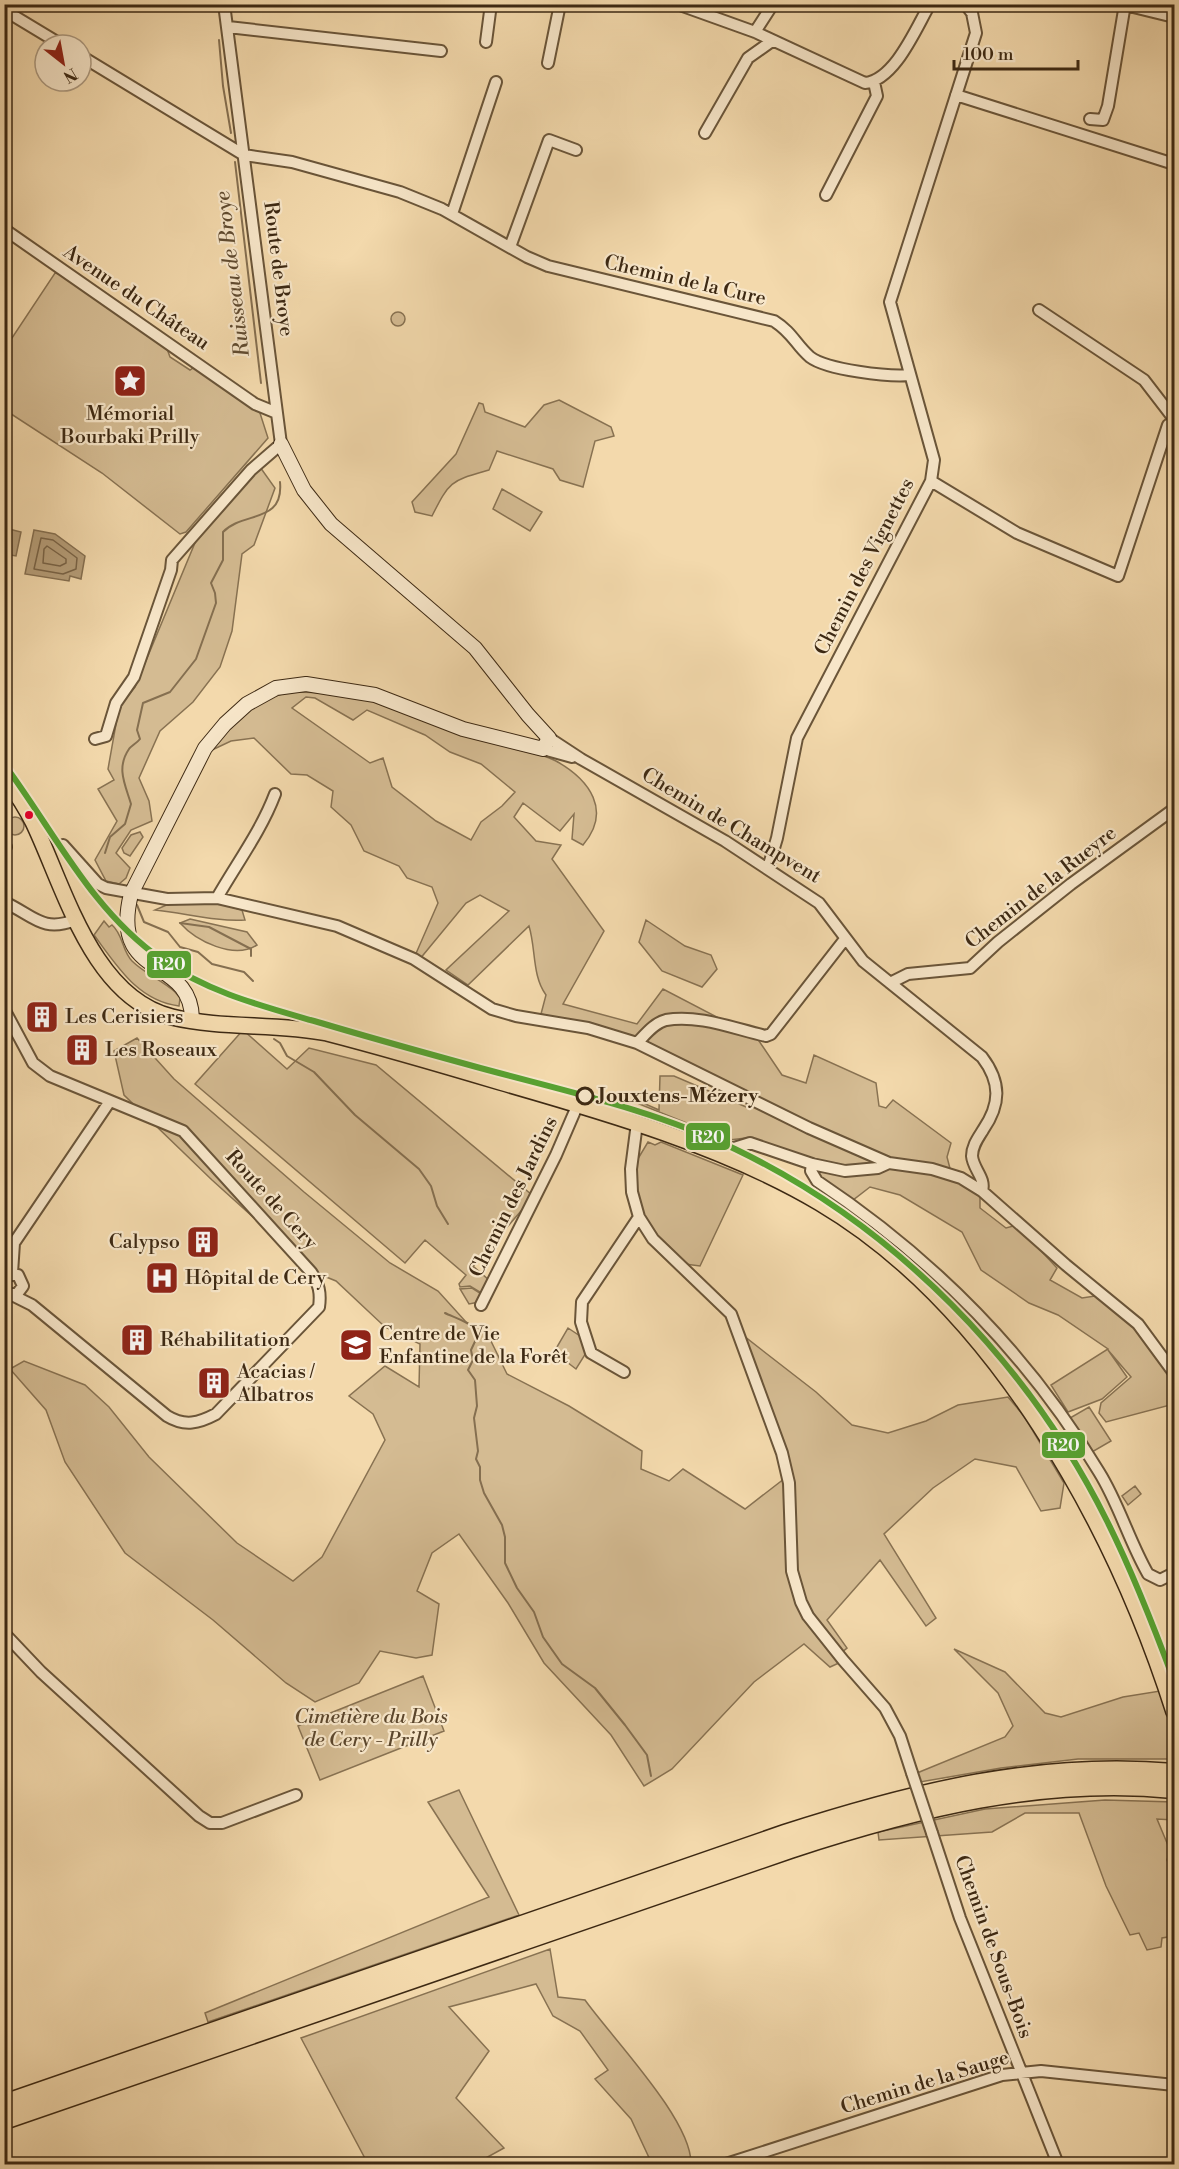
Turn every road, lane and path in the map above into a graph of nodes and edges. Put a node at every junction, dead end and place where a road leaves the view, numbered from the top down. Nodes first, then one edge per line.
1 (224, 4) edge
2 (491, 4) edge
3 (560, 4) edge
4 (677, 4) edge
5 (773, 4) edge
6 (930, 4) edge
7 (966, 4) edge
8 (1125, 5) edge
9 (4, 10) edge
10 (1174, 17) edge
11 (228, 27) junction
12 (755, 32) junction
13 (42, 33) edge
14 (772, 41) junction
15 (486, 42) dead end
16 (441, 51) dead end
17 (93, 63) edge
18 (548, 63) dead end
19 (496, 82) dead end
20 (874, 82) junction
21 (956, 95) junction
22 (1090, 119) dead end
23 (705, 133) dead end
24 (576, 150) dead end
25 (244, 155) junction
26 (1174, 164) edge
27 (826, 195) dead end
28 (452, 214) junction
29 (4, 229) edge
30 (510, 247) junction
31 (1039, 310) dead end
32 (910, 375) junction
33 (273, 394) junction
34 (248, 396) junction
35 (276, 413) junction
36 (1171, 422) edge
37 (281, 444) junction
38 (931, 481) junction
39 (95, 739) dead end
40 (546, 743) junction
41 (4, 776) edge
42 (275, 794) dead end
43 (1174, 809) edge
44 (63, 845) dead end
45 (768, 868) junction
46 (131, 894) junction
47 (218, 898) junction
48 (4, 902) edge
49 (75, 920) junction
50 (844, 939) junction
51 (890, 983) junction
52 (4, 1009) edge
53 (192, 1020) junction
54 (637, 1043) junction
55 (110, 1101) junction
56 (578, 1104) junction
57 (637, 1123) junction
58 (862, 1152) junction
59 (728, 1159) junction
60 (889, 1163) junction
61 (812, 1164) junction
62 (851, 1170) junction
63 (982, 1191) junction
64 (639, 1217) junction
65 (13, 1249) junction
66 (4, 1258) edge
67 (8, 1274) edge
68 (9, 1295) edge
69 (481, 1305) dead end
70 (624, 1372) dead end
71 (1174, 1373) edge
72 (1174, 1573) edge
73 (4, 1633) edge
74 (1174, 1712) edge
75 (1174, 1773) edge
76 (1174, 1789) edge
77 (296, 1795) dead end
78 (1021, 2072) junction
79 (1174, 2085) edge
80 (4, 2104) edge
81 (4, 2120) edge
82 (726, 2164) edge
83 (1058, 2164) edge

1 - 11 street, Route de Broye
2 - 15 street
3 - 18 street
4 - 12 street
5 - 12 street
6 - 20 street
7 - 21 street, Chemin des Vignettes
8 - 10 street
8 - 22 street
9 - 13 street
11 - 16 street
11 - 25 street, Route de Broye
12 - 14 street
14 - 20 street
14 - 23 street
17 - 25 street
19 - 28 street
20 - 27 street
21 - 26 street
21 - 32 street, Chemin des Vignettes
24 - 30 street
25 - 28 street, Chemin de la Cure
25 - 33 street, Route de Broye
28 - 30 street, Chemin de la Cure
29 - 34 street, Avenue du Château
30 - 32 street, Chemin de la Cure
31 - 36 street
32 - 38 street, Chemin des Vignettes
33 - 34 street
33 - 35 street, Route de Broye
34 - 35 street, Avenue du Château
35 - 37 street, Route de Broye
36 - 38 street
37 - 39 street
37 - 40 street, Route de Broye
38 - 45 street, Chemin des Vignettes
40 - 45 street, Chemin de Champvent
40 - 46 street
41 - 49 main road
42 - 47 street
43 - 51 street, Chemin de la Rueyre
44 - 46 street
45 - 50 street, Chemin de Champvent
46 - 47 street
46 - 53 street
47 - 54 street
48 - 49 street
49 - 53 main road
50 - 51 street, Chemin de Champvent
50 - 54 street
51 - 63 street, Chemin de Champvent
52 - 55 street, Route de Cery
53 - 56 main road
54 - 58 street
55 - 65 street
55 - 68 street, Route de Cery
56 - 57 main road
56 - 69 street, Chemin des Jardins
57 - 59 main road
57 - 64 street
58 - 60 street
58 - 62 street
59 - 61 street
59 - 74 main road
60 - 62 street
60 - 63 street
61 - 62 street
61 - 72 street
63 - 71 street
64 - 70 street
64 - 78 street, Chemin de Sous-Bois, bridge
65 - 66 street
65 - 67 street
67 - 68 street
73 - 77 street
75 - 80 highway
76 - 81 highway
78 - 79 street, Chemin de la Sauge
78 - 82 street, Chemin de la Sauge
78 - 83 street, Chemin de Sous-Bois

